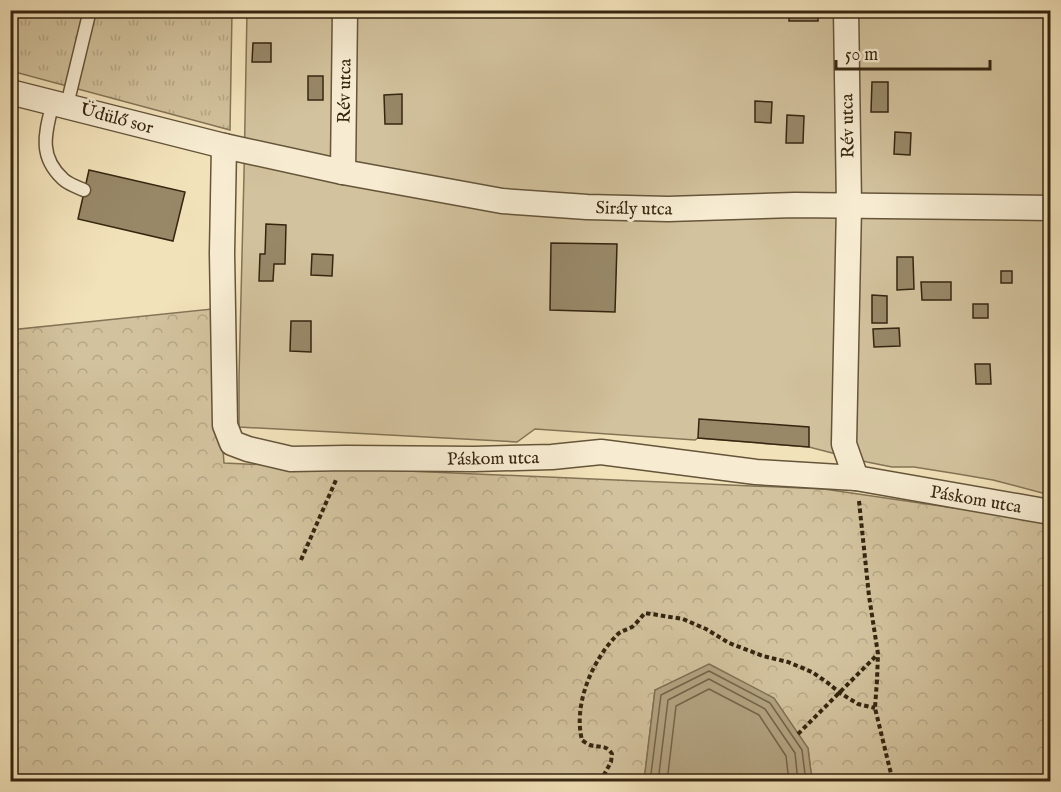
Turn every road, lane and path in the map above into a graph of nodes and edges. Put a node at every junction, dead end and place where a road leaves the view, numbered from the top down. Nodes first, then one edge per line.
1 (90, 10) edge
2 (345, 10) edge
3 (846, 10) edge
4 (10, 92) edge
5 (60, 104) junction
6 (224, 146) junction
7 (343, 172) junction
8 (84, 190) dead end
9 (849, 206) junction
10 (1050, 208) edge
11 (346, 458) junction
12 (856, 478) junction
13 (1050, 512) edge
14 (301, 560) dead end
15 (878, 654) junction
16 (840, 693) junction
17 (875, 708) junction
18 (798, 734) dead end
19 (600, 782) edge
20 (893, 782) edge

1 - 5 lane
2 - 7 street, Rév utca
3 - 9 street, Rév utca
4 - 5 street, Üdülő sor
5 - 6 street, Üdülő sor
5 - 8 lane
6 - 7 street, Sirály utca
6 - 11 street, Páskom utca
7 - 9 street, Sirály utca
9 - 10 street, Sirály utca
9 - 12 street, Rév utca
11 - 12 street, Páskom utca
11 - 14 path
12 - 13 street, Páskom utca
12 - 15 path
15 - 16 path
15 - 17 path
16 - 17 path
16 - 18 path
16 - 19 path
17 - 20 path

